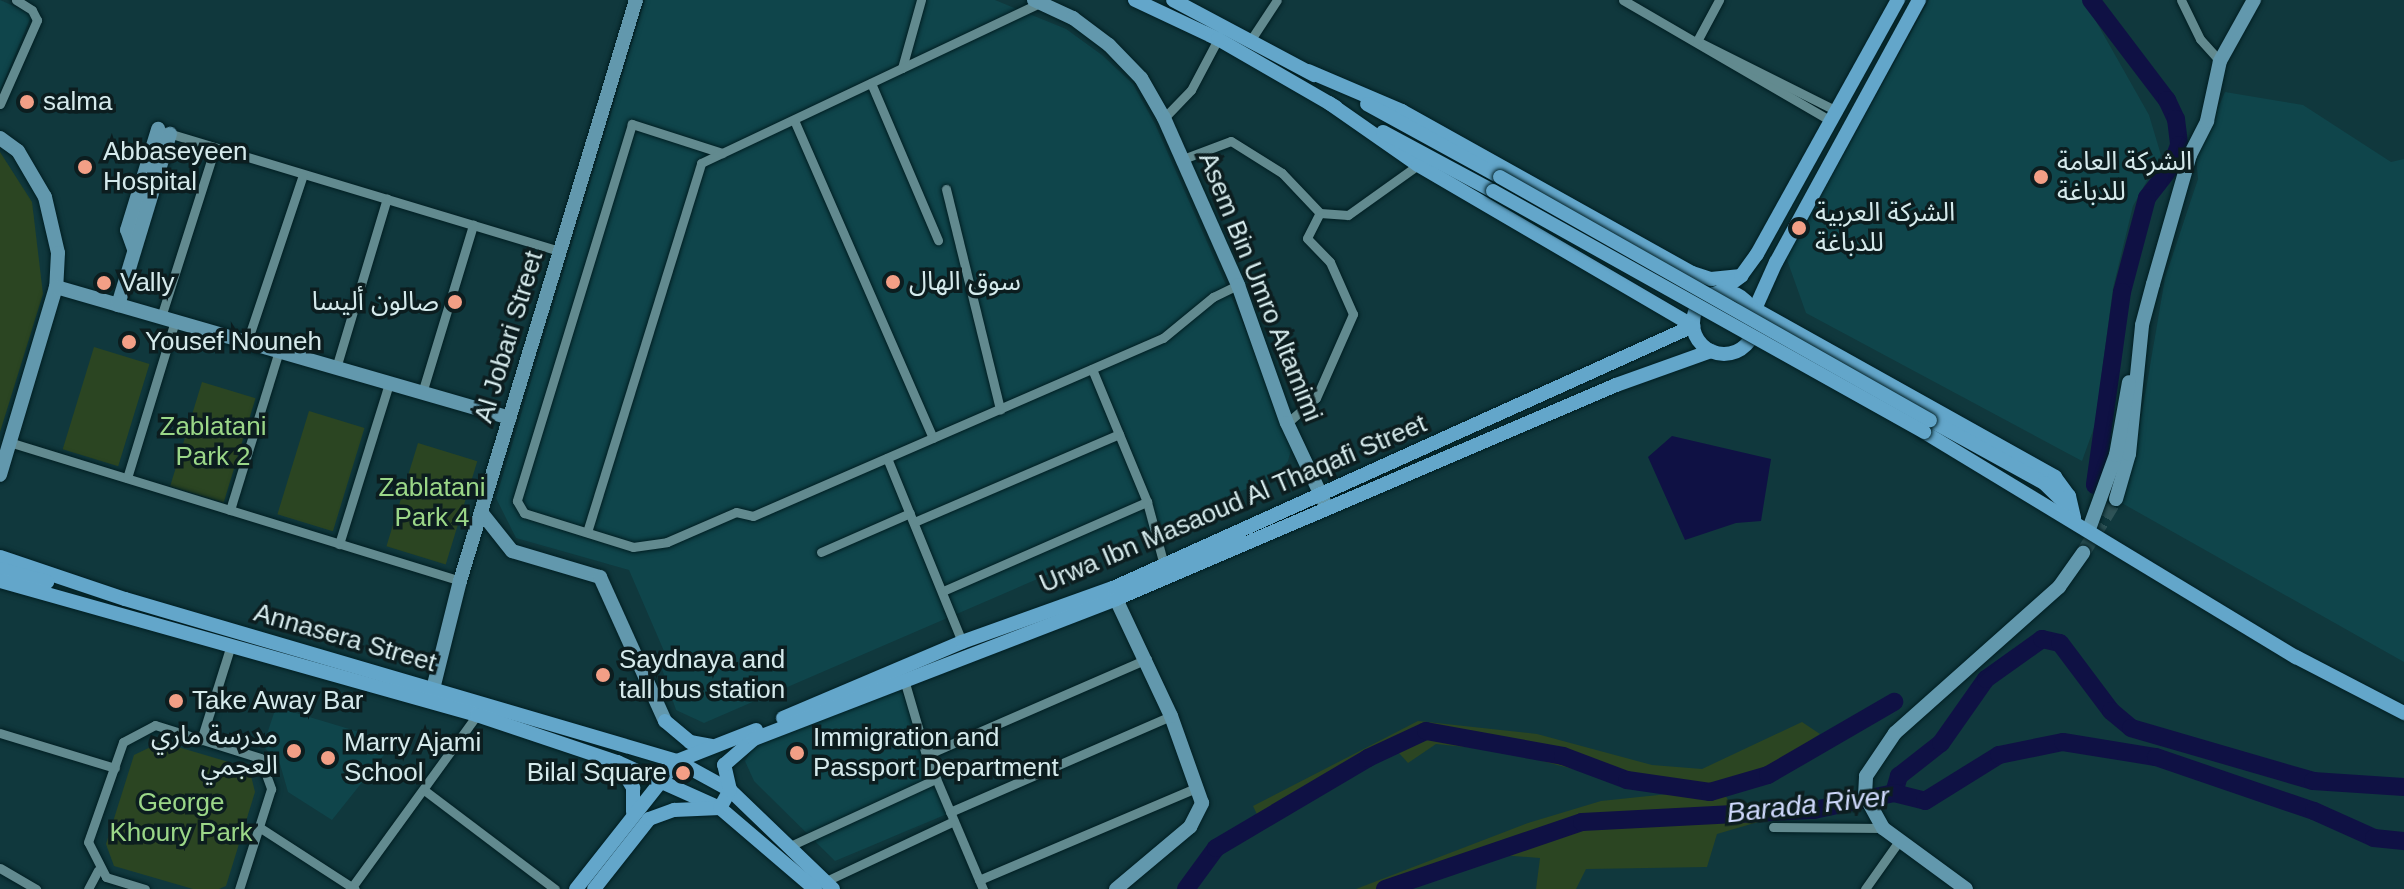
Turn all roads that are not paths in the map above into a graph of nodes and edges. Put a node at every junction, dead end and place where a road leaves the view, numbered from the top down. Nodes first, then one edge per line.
1 (16, 0) edge
2 (636, 0) edge
3 (921, 0) edge
4 (1135, 0) edge
5 (1173, 0) edge
6 (1277, 0) edge
7 (1623, 0) edge
8 (1719, 0) edge
9 (1898, 0) edge
10 (1919, 0) edge
11 (2181, 0) edge
12 (2254, 0) edge
13 (1037, 1) edge
14 (1193, 4) edge
15 (1252, 38) junction
16 (1218, 39) junction
17 (1697, 41) junction
18 (2220, 61) junction
19 (902, 68) junction
20 (1308, 71) junction
21 (871, 83) junction
22 (1329, 103) junction
23 (0, 104) edge
24 (1834, 116) junction
25 (1164, 118) junction
26 (794, 120) junction
27 (164, 132) joint
28 (0, 138) edge
29 (215, 148) junction
30 (722, 153) junction
31 (1183, 159) junction
32 (1418, 165) junction
33 (303, 175) junction
34 (2185, 179) junction
35 (946, 189) dead end
36 (387, 198) junction
37 (1320, 213) junction
38 (473, 225) junction
39 (938, 240) dead end
40 (560, 251) junction
41 (1741, 276) junction
42 (1238, 285) junction
43 (56, 287) junction
44 (1718, 293) junction
45 (118, 305) junction
46 (1657, 305) junction
47 (1755, 309) junction
48 (168, 319) junction
49 (1693, 326) junction
50 (1663, 340) junction
51 (247, 342) junction
52 (279, 351) junction
53 (1711, 351) junction
54 (336, 368) junction
55 (1092, 369) junction
56 (389, 383) junction
57 (422, 393) junction
58 (1000, 409) junction
59 (509, 418) junction
60 (1287, 423) junction
61 (1927, 426) junction
62 (1119, 434) junction
63 (933, 438) junction
64 (9, 442) junction
65 (887, 458) junction
66 (0, 475) edge
67 (127, 478) junction
68 (1321, 493) junction
69 (2116, 499) tunnel mouth
70 (1147, 502) junction
71 (1327, 508) junction
72 (230, 510) junction
73 (481, 512) junction
74 (912, 518) junction
75 (2074, 518) junction
76 (2089, 529) junction
77 (587, 532) junction
78 (339, 544) junction
79 (821, 552) dead end
80 (2083, 553) tunnel mouth
81 (0, 557) edge
82 (1164, 565) junction
83 (0, 569) edge
84 (0, 581) edge
85 (460, 581) junction
86 (943, 591) junction
87 (125, 599) junction
88 (1116, 599) junction
89 (962, 642) junction
90 (231, 645) junction
91 (1147, 659) junction
92 (905, 683) junction
93 (433, 689) junction
94 (2404, 713) edge
95 (477, 715) junction
96 (1171, 716) junction
97 (665, 721) junction
98 (0, 733) edge
99 (201, 740) junction
100 (716, 747) junction
101 (926, 755) junction
102 (677, 761) junction
103 (617, 762) junction
104 (115, 768) junction
105 (660, 779) junction
106 (936, 779) junction
107 (1198, 787) junction
108 (424, 790) junction
109 (730, 790) junction
110 (720, 808) junction
111 (636, 810) junction
112 (952, 817) junction
113 (649, 819) junction
114 (1880, 824) junction
115 (259, 827) junction
116 (1773, 827) dead end
117 (1899, 841) junction
118 (790, 846) junction
119 (0, 868) edge
120 (98, 870) junction
121 (981, 884) edge
122 (824, 886) edge
123 (353, 888) edge
124 (36, 889) edge
125 (88, 889) edge
126 (145, 889) edge
127 (239, 889) edge
128 (555, 889) edge
129 (576, 889) edge
130 (594, 889) edge
131 (1116, 889) edge
132 (1865, 889) edge
133 (1966, 889) edge

1 - 23 street
2 - 40 street, Al Jobari Street
3 - 19 street
4 - 16 main road
5 - 14 main road
6 - 15 street
7 - 17 street
8 - 17 street
9 - 24 main road
10 - 47 main road
11 - 18 street
12 - 18 street
13 - 19 street
13 - 25 street, Asem Bin Umro Altamimi
14 - 15 main road
15 - 20 main road
16 - 22 main road
16 - 25 street
17 - 24 street
18 - 34 street
19 - 21 street
20 - 41 main road
20 - 61 main road, bridge
21 - 26 street
21 - 39 street
22 - 32 main road
22 - 61 main road, bridge
24 - 41 main road
25 - 31 street, Asem Bin Umro Altamimi
26 - 30 street
26 - 63 street
27 - 29 street
27 - 45 street
28 - 43 street
29 - 33 street
29 - 48 street
30 - 77 street
30 - 77 street
31 - 37 street
31 - 42 street, Asem Bin Umro Altamimi
32 - 37 street
32 - 46 main road
33 - 36 street
33 - 51 street
34 - 69 street
34 - 76 street
35 - 58 street
36 - 38 street
36 - 54 street
37 - 60 street
38 - 40 street
38 - 57 street
40 - 59 street, Al Jobari Street
41 - 44 main road
42 - 55 street
42 - 60 street, Asem Bin Umro Altamimi
43 - 45 street
43 - 64 street
44 - 47 main road
44 - 49 main road
45 - 48 street
46 - 49 main road
46 - 50 main road
47 - 53 main road
47 - 75 main road
48 - 51 street
48 - 67 street
49 - 50 main road, Urwa Ibn Masaoud Al Thaqafi Street
49 - 53 main road
50 - 68 main road, Urwa Ibn Masaoud Al Thaqafi Street
51 - 52 street
52 - 54 street
52 - 72 street
53 - 71 main road, Urwa Ibn Masaoud Al Thaqafi Street
54 - 56 street
55 - 58 street
55 - 62 street
56 - 57 street
56 - 78 street
57 - 59 street
58 - 63 street
59 - 73 street, Al Jobari Street
60 - 68 street, Asem Bin Umro Altamimi
61 - 75 main road
62 - 70 street
62 - 74 street
63 - 65 street
64 - 66 street
64 - 67 street
65 - 74 street
65 - 77 street
67 - 72 street
68 - 71 street, Asem Bin Umro Altamimi
68 - 82 main road, Urwa Ibn Masaoud Al Thaqafi Street
70 - 82 street
70 - 86 street
71 - 88 main road, Urwa Ibn Masaoud Al Thaqafi Street
72 - 78 street
73 - 85 street, Al Jobari Street
73 - 97 street
74 - 79 street
74 - 86 street
75 - 76 main road
76 - 94 main road
78 - 85 street
80 - 114 street
81 - 87 main road, Annasera Street
82 - 89 main road, Urwa Ibn Masaoud Al Thaqafi Street
83 - 87 main road
84 - 90 main road, Annasera Street
85 - 93 street, Al Jobari Street
86 - 89 street
87 - 93 main road, Annasera Street
88 - 91 street
88 - 92 main road, Urwa Ibn Masaoud Al Thaqafi Street
89 - 100 main road, Urwa Ibn Masaoud Al Thaqafi Street
90 - 95 main road, Annasera Street
90 - 99 street
91 - 96 street
91 - 101 street
92 - 101 street
92 - 109 main road, Urwa Ibn Masaoud Al Thaqafi Street
93 - 102 main road, Annasera Street
95 - 103 main road, Annasera Street
95 - 108 street
96 - 107 street
96 - 112 street
97 - 100 main road
97 - 102 main road
98 - 104 street
99 - 104 street
99 - 115 street
100 - 102 main road, Urwa Ibn Masaoud Al Thaqafi Street
101 - 106 street
102 - 105 main road, Urwa Ibn Masaoud Al Thaqafi Street
102 - 109 main road, Annasera Street
103 - 105 main road, Annasera Street
103 - 111 main road
104 - 120 street
105 - 110 main road, Annasera Street
105 - 111 main road, Urwa Ibn Masaoud Al Thaqafi Street
106 - 112 street
106 - 118 street
107 - 121 street
107 - 131 street
108 - 123 street
108 - 128 street
109 - 110 main road
109 - 118 main road, Annasera Street
110 - 113 main road
110 - 122 main road, Annasera Street
111 - 113 main road
111 - 129 main road, Urwa Ibn Masaoud Al Thaqafi Street
112 - 121 street
112 - 122 street
113 - 130 main road
114 - 116 street
114 - 117 street
115 - 123 street
115 - 127 street
117 - 132 street
117 - 133 street
118 - 122 main road, Annasera Street
119 - 124 street
120 - 125 street
120 - 126 street

